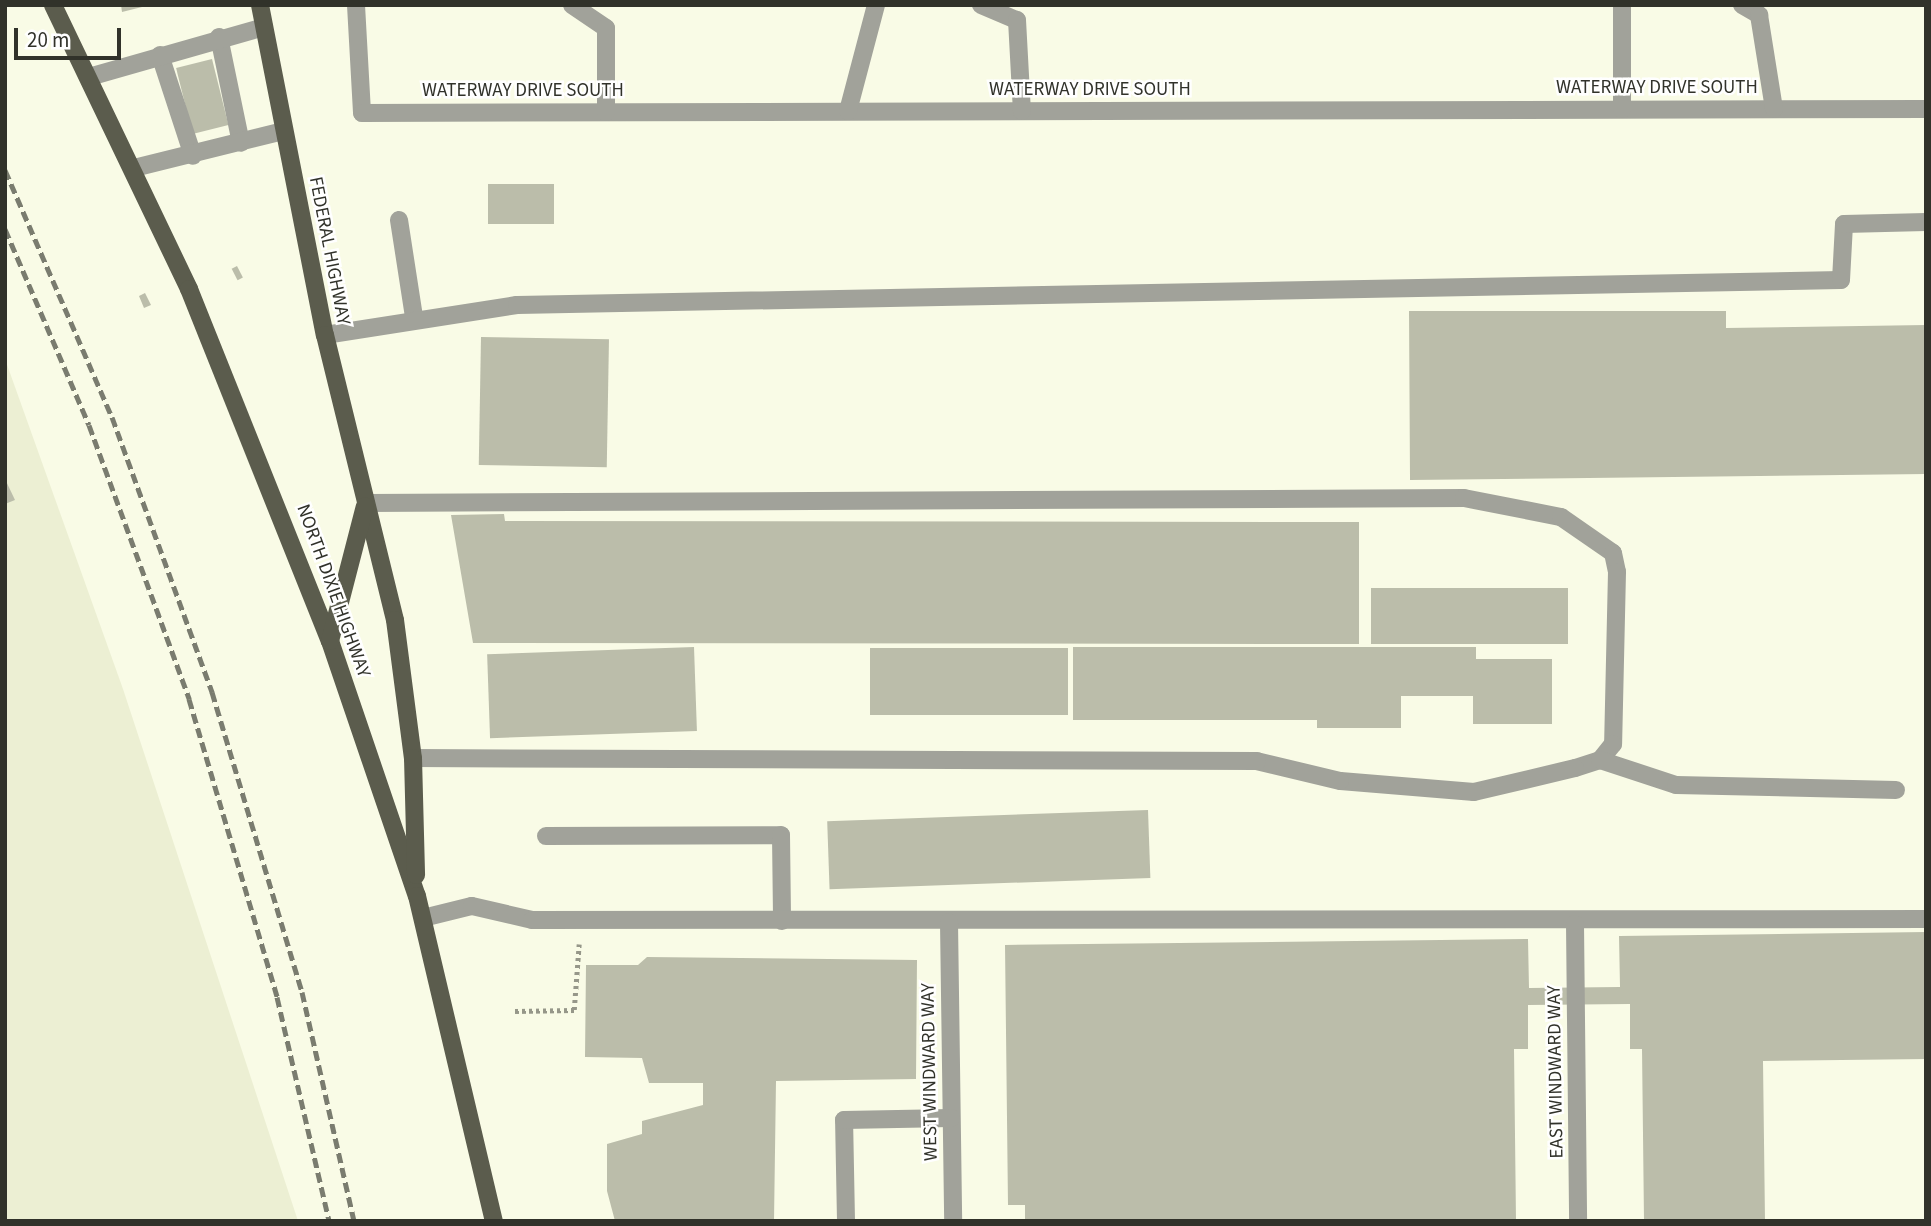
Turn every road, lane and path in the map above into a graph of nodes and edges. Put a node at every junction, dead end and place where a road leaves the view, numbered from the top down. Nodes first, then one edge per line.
1 (53, 5) edge
2 (260, 5) edge
3 (356, 5) edge
4 (572, 5) edge
5 (876, 5) edge
6 (981, 5) edge
7 (1622, 5) edge
8 (1742, 5) edge
9 (264, 27) junction
10 (219, 37) junction
11 (160, 55) junction
12 (89, 77) junction
13 (1622, 109) junction
14 (1774, 109) junction
15 (1926, 109) edge
16 (848, 111) junction
17 (1022, 111) junction
18 (607, 112) junction
19 (284, 131) junction
20 (241, 143) junction
21 (192, 156) junction
22 (134, 168) junction
23 (398, 220) dead end
24 (1926, 222) edge
25 (414, 317) junction
26 (325, 335) junction
27 (366, 503) junction
28 (330, 641) junction
29 (412, 758) junction
30 (1600, 760) junction
31 (1896, 790) dead end
32 (546, 836) dead end
33 (417, 896) junction
34 (423, 918) junction
35 (1926, 919) edge
36 (782, 921) junction
37 (949, 922) junction
38 (1575, 924) junction
39 (587, 938) dead end
40 (515, 1011) dead end
41 (951, 1118) junction
42 (494, 1221) edge
43 (846, 1221) edge
44 (953, 1221) edge
45 (1578, 1221) edge

1 - 12 main road, NORTH DIXIE HIGHWAY
2 - 9 main road, FEDERAL HIGHWAY
3 - 18 street, WATERWAY DRIVE SOUTH
4 - 18 street
5 - 16 street
6 - 17 street
7 - 13 street
8 - 14 street
9 - 10 street
9 - 19 main road, FEDERAL HIGHWAY
10 - 11 street
10 - 20 street
11 - 12 street
11 - 21 street
12 - 22 main road, NORTH DIXIE HIGHWAY
13 - 14 street, WATERWAY DRIVE SOUTH
13 - 17 street, WATERWAY DRIVE SOUTH
14 - 15 street, WATERWAY DRIVE SOUTH
16 - 17 street, WATERWAY DRIVE SOUTH
16 - 18 street, WATERWAY DRIVE SOUTH
19 - 20 street
19 - 26 main road, FEDERAL HIGHWAY
20 - 21 street
21 - 22 street
22 - 28 main road, NORTH DIXIE HIGHWAY
23 - 25 street
24 - 25 street
25 - 26 street
26 - 27 main road, FEDERAL HIGHWAY
27 - 28 main road, FEDERAL HIGHWAY
27 - 29 main road, FEDERAL HIGHWAY
27 - 30 street
28 - 33 main road, NORTH DIXIE HIGHWAY
29 - 30 street
29 - 33 main road, FEDERAL HIGHWAY
30 - 31 street
32 - 36 street
33 - 34 main road, NORTH DIXIE HIGHWAY
34 - 36 street
34 - 42 main road, NORTH DIXIE HIGHWAY
35 - 38 street
36 - 37 street
37 - 38 street
37 - 41 street, WEST WINDWARD WAY
38 - 45 street, EAST WINDWARD WAY
39 - 40 path
41 - 43 street
41 - 44 street, WEST WINDWARD WAY

